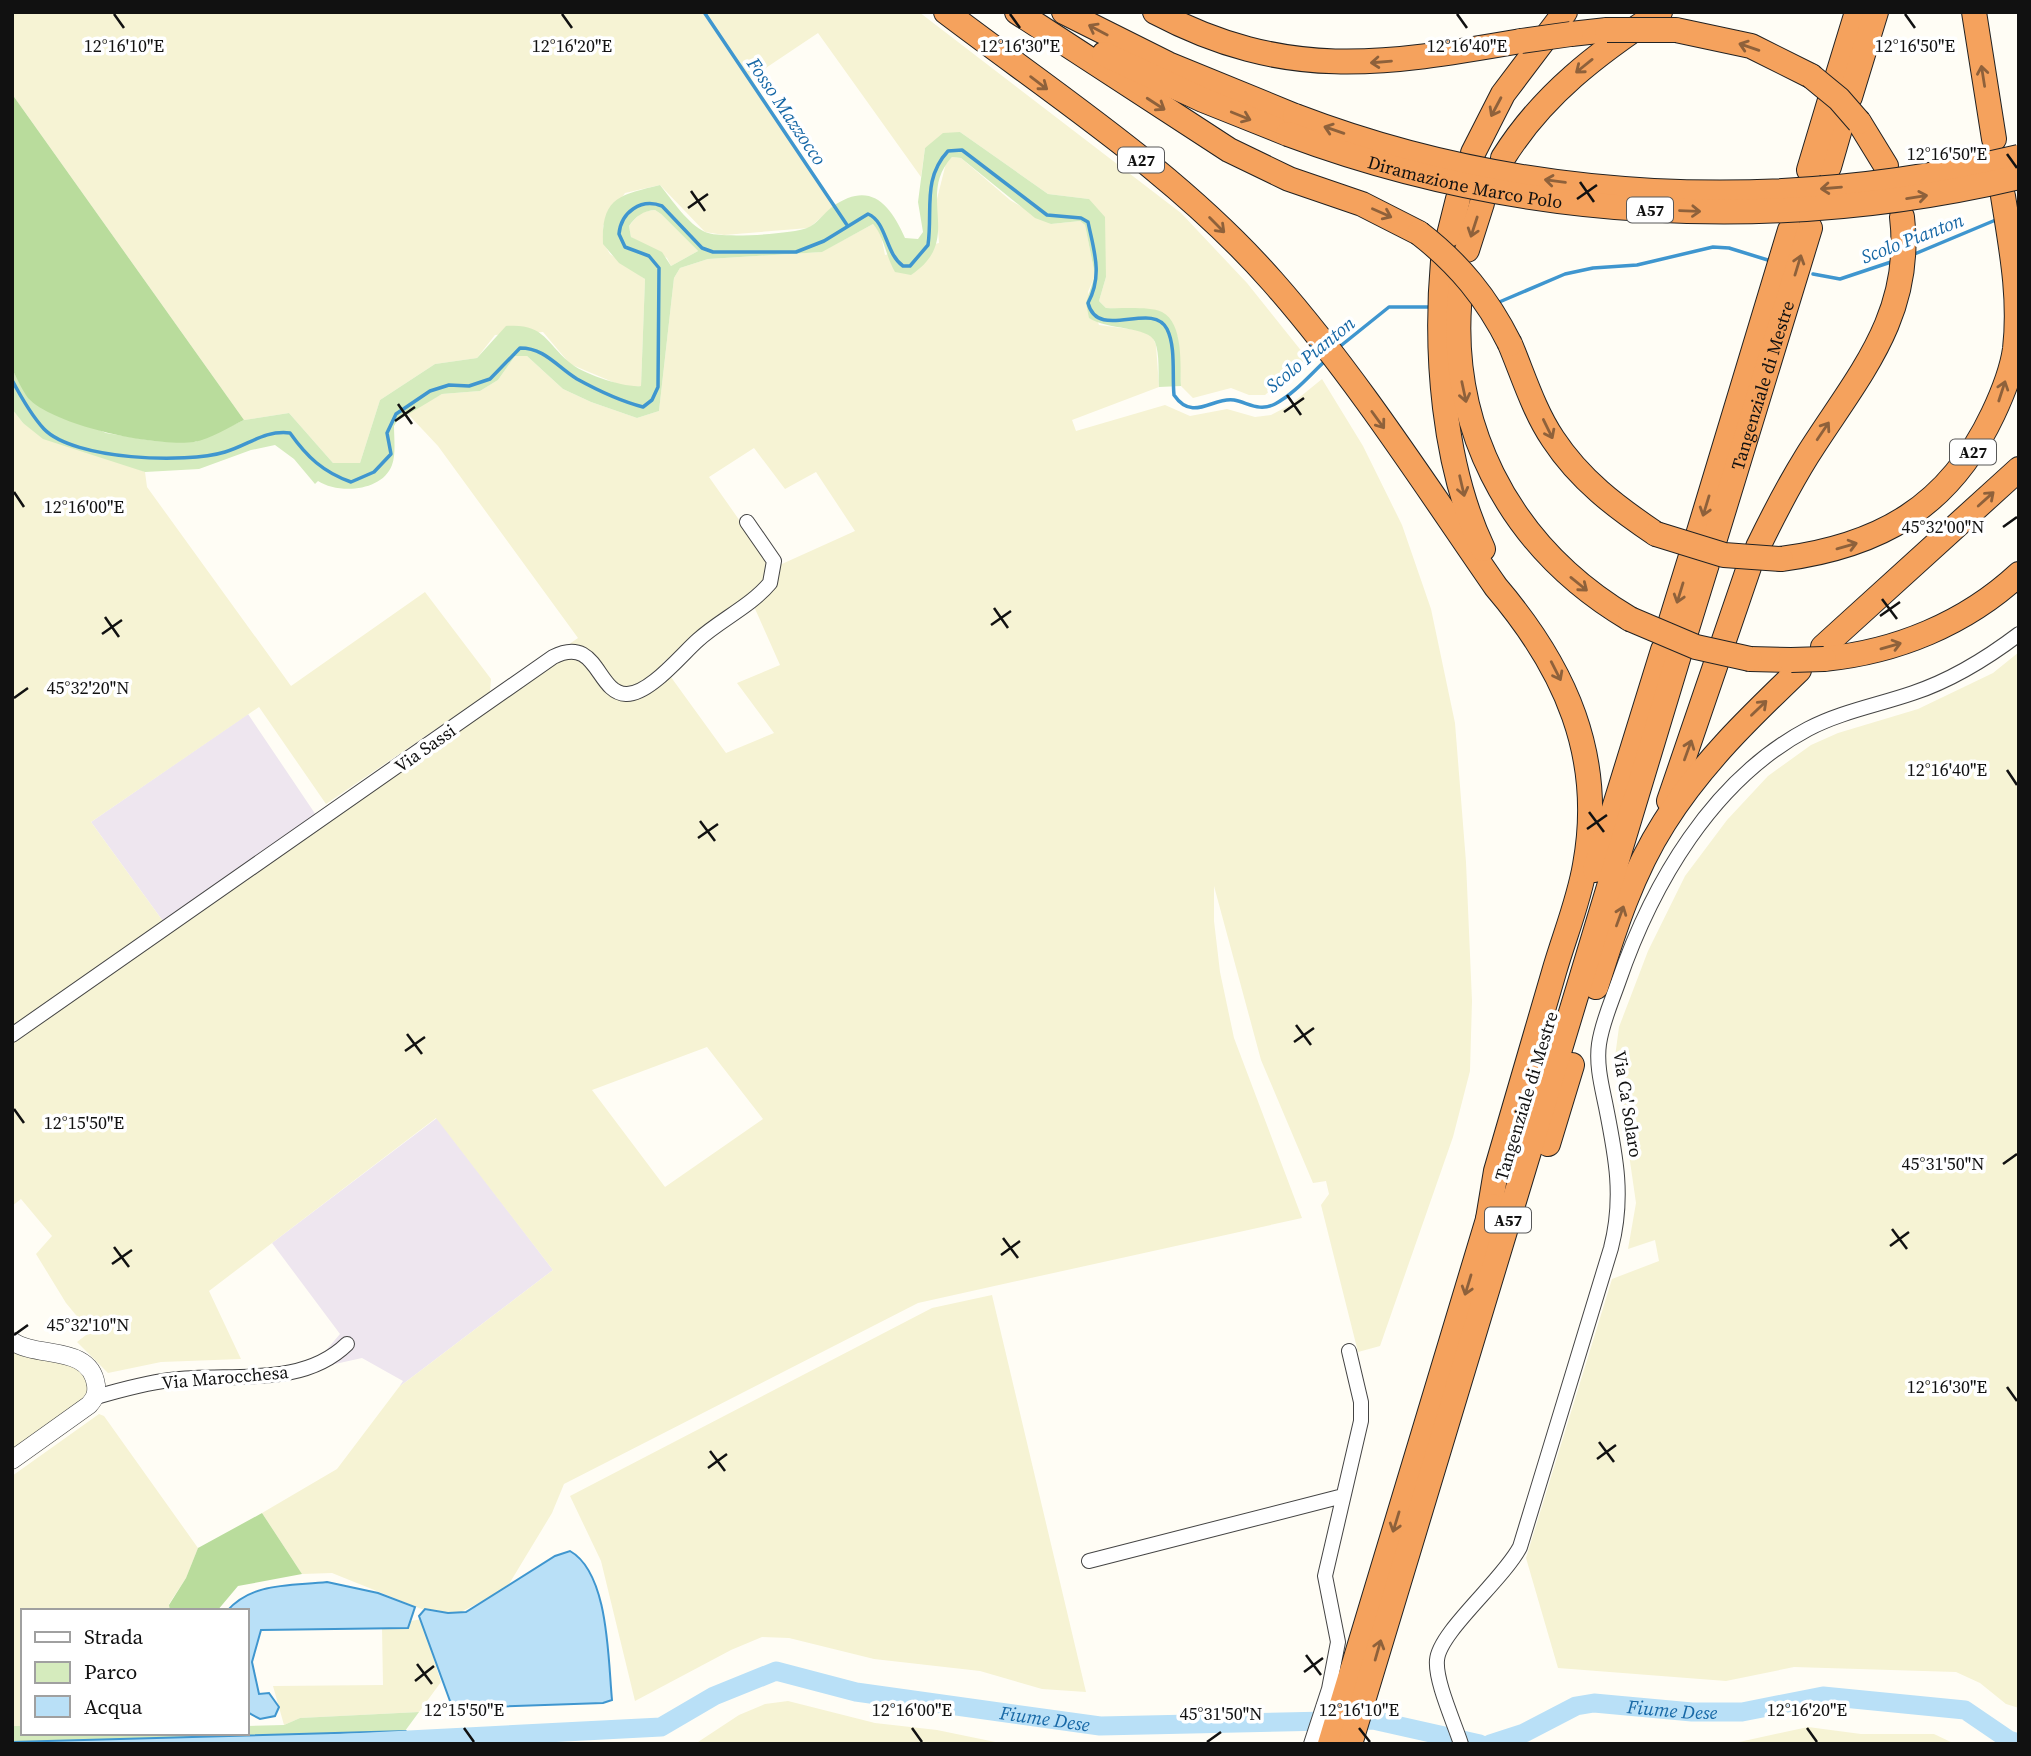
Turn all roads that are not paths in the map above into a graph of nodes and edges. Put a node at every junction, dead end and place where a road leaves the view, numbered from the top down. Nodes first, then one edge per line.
1 (946, 12) edge
2 (1017, 12) edge
3 (1026, 12) edge
4 (1064, 12) edge
5 (1155, 12) edge
6 (1857, 12) edge
7 (1876, 12) edge
8 (1974, 12) edge
9 (1668, 21) edge
10 (1568, 23) edge
11 (1844, 104) junction
12 (1292, 125) junction
13 (1994, 139) dead end
14 (1473, 153) dead end
15 (2019, 157) edge
16 (1503, 158) dead end
17 (1886, 166) dead end
18 (1819, 168) dead end
19 (2011, 186) edge
20 (1470, 201) dead end
21 (1903, 228) dead end
22 (1800, 229) dead end
23 (1458, 243) dead end
24 (1451, 281) dead end
25 (1448, 323) junction
26 (2019, 469) edge
27 (747, 522) dead end
28 (2019, 574) edge
29 (1519, 614) junction
30 (2019, 634) edge
31 (1674, 641) junction
32 (1824, 653) junction
33 (1795, 665) junction
34 (1656, 837) junction
35 (12, 1035) edge
36 (1488, 1219) junction
37 (12, 1341) edge
38 (347, 1344) dead end
39 (1349, 1351) dead end
40 (92, 1401) junction
41 (12, 1460) edge
42 (1343, 1496) junction
43 (1089, 1561) dead end
44 (1390, 1606) junction
45 (1346, 1693) junction
46 (1311, 1744) edge
47 (1329, 1744) edge
48 (1350, 1744) edge
49 (1461, 1744) edge

1 -> 29 highway, A27
2 -> 19 highway, A27, bridge
3 -> 12 highway, Diramazione Marco Polo / A57
12 -> 4 highway, Diramazione Marco Polo / A57
10 -> 5 highway, bridge
6 - 11 highway
7 - 11 highway
13 -> 8 highway
9 - 10 highway, bridge
11 -> 9 highway, bridge
9 -> 16 highway
10 -> 14 highway
11 - 17 highway
11 - 18 highway
15 -> 12 highway, Diramazione Marco Polo / A57, bridge
12 -> 19 highway, Diramazione Marco Polo / A57, bridge
20 -> 23 highway
34 -> 21 highway
22 - 31 highway, Tangenziale di Mestre / A57
24 - 25 highway, A57
25 -> 29 highway, A57
25 -> 33 highway, bridge
32 -> 26 highway
27 - 35 street, Via Sassi
32 -> 28 highway
29 -> 36 highway, A57
30 - 49 street, Via Ca' Solaro
31 - 36 highway, Tangenziale di Mestre / A57
31 - 44 highway, Tangenziale di Mestre / A57
32 - 33 highway, bridge
34 -> 33 highway
44 -> 34 highway
36 -> 45 highway, Tangenziale di Mestre / A57
37 - 40 street
38 - 40 street, Via Marocchesa
39 - 42 street
40 - 41 street, Via Marocchesa
42 - 43 street
42 - 45 street
45 -> 44 highway, Tangenziale di Mestre / A57
45 - 46 street
45 - 47 highway, Tangenziale di Mestre / A57
45 - 48 highway, Tangenziale di Mestre / A57

